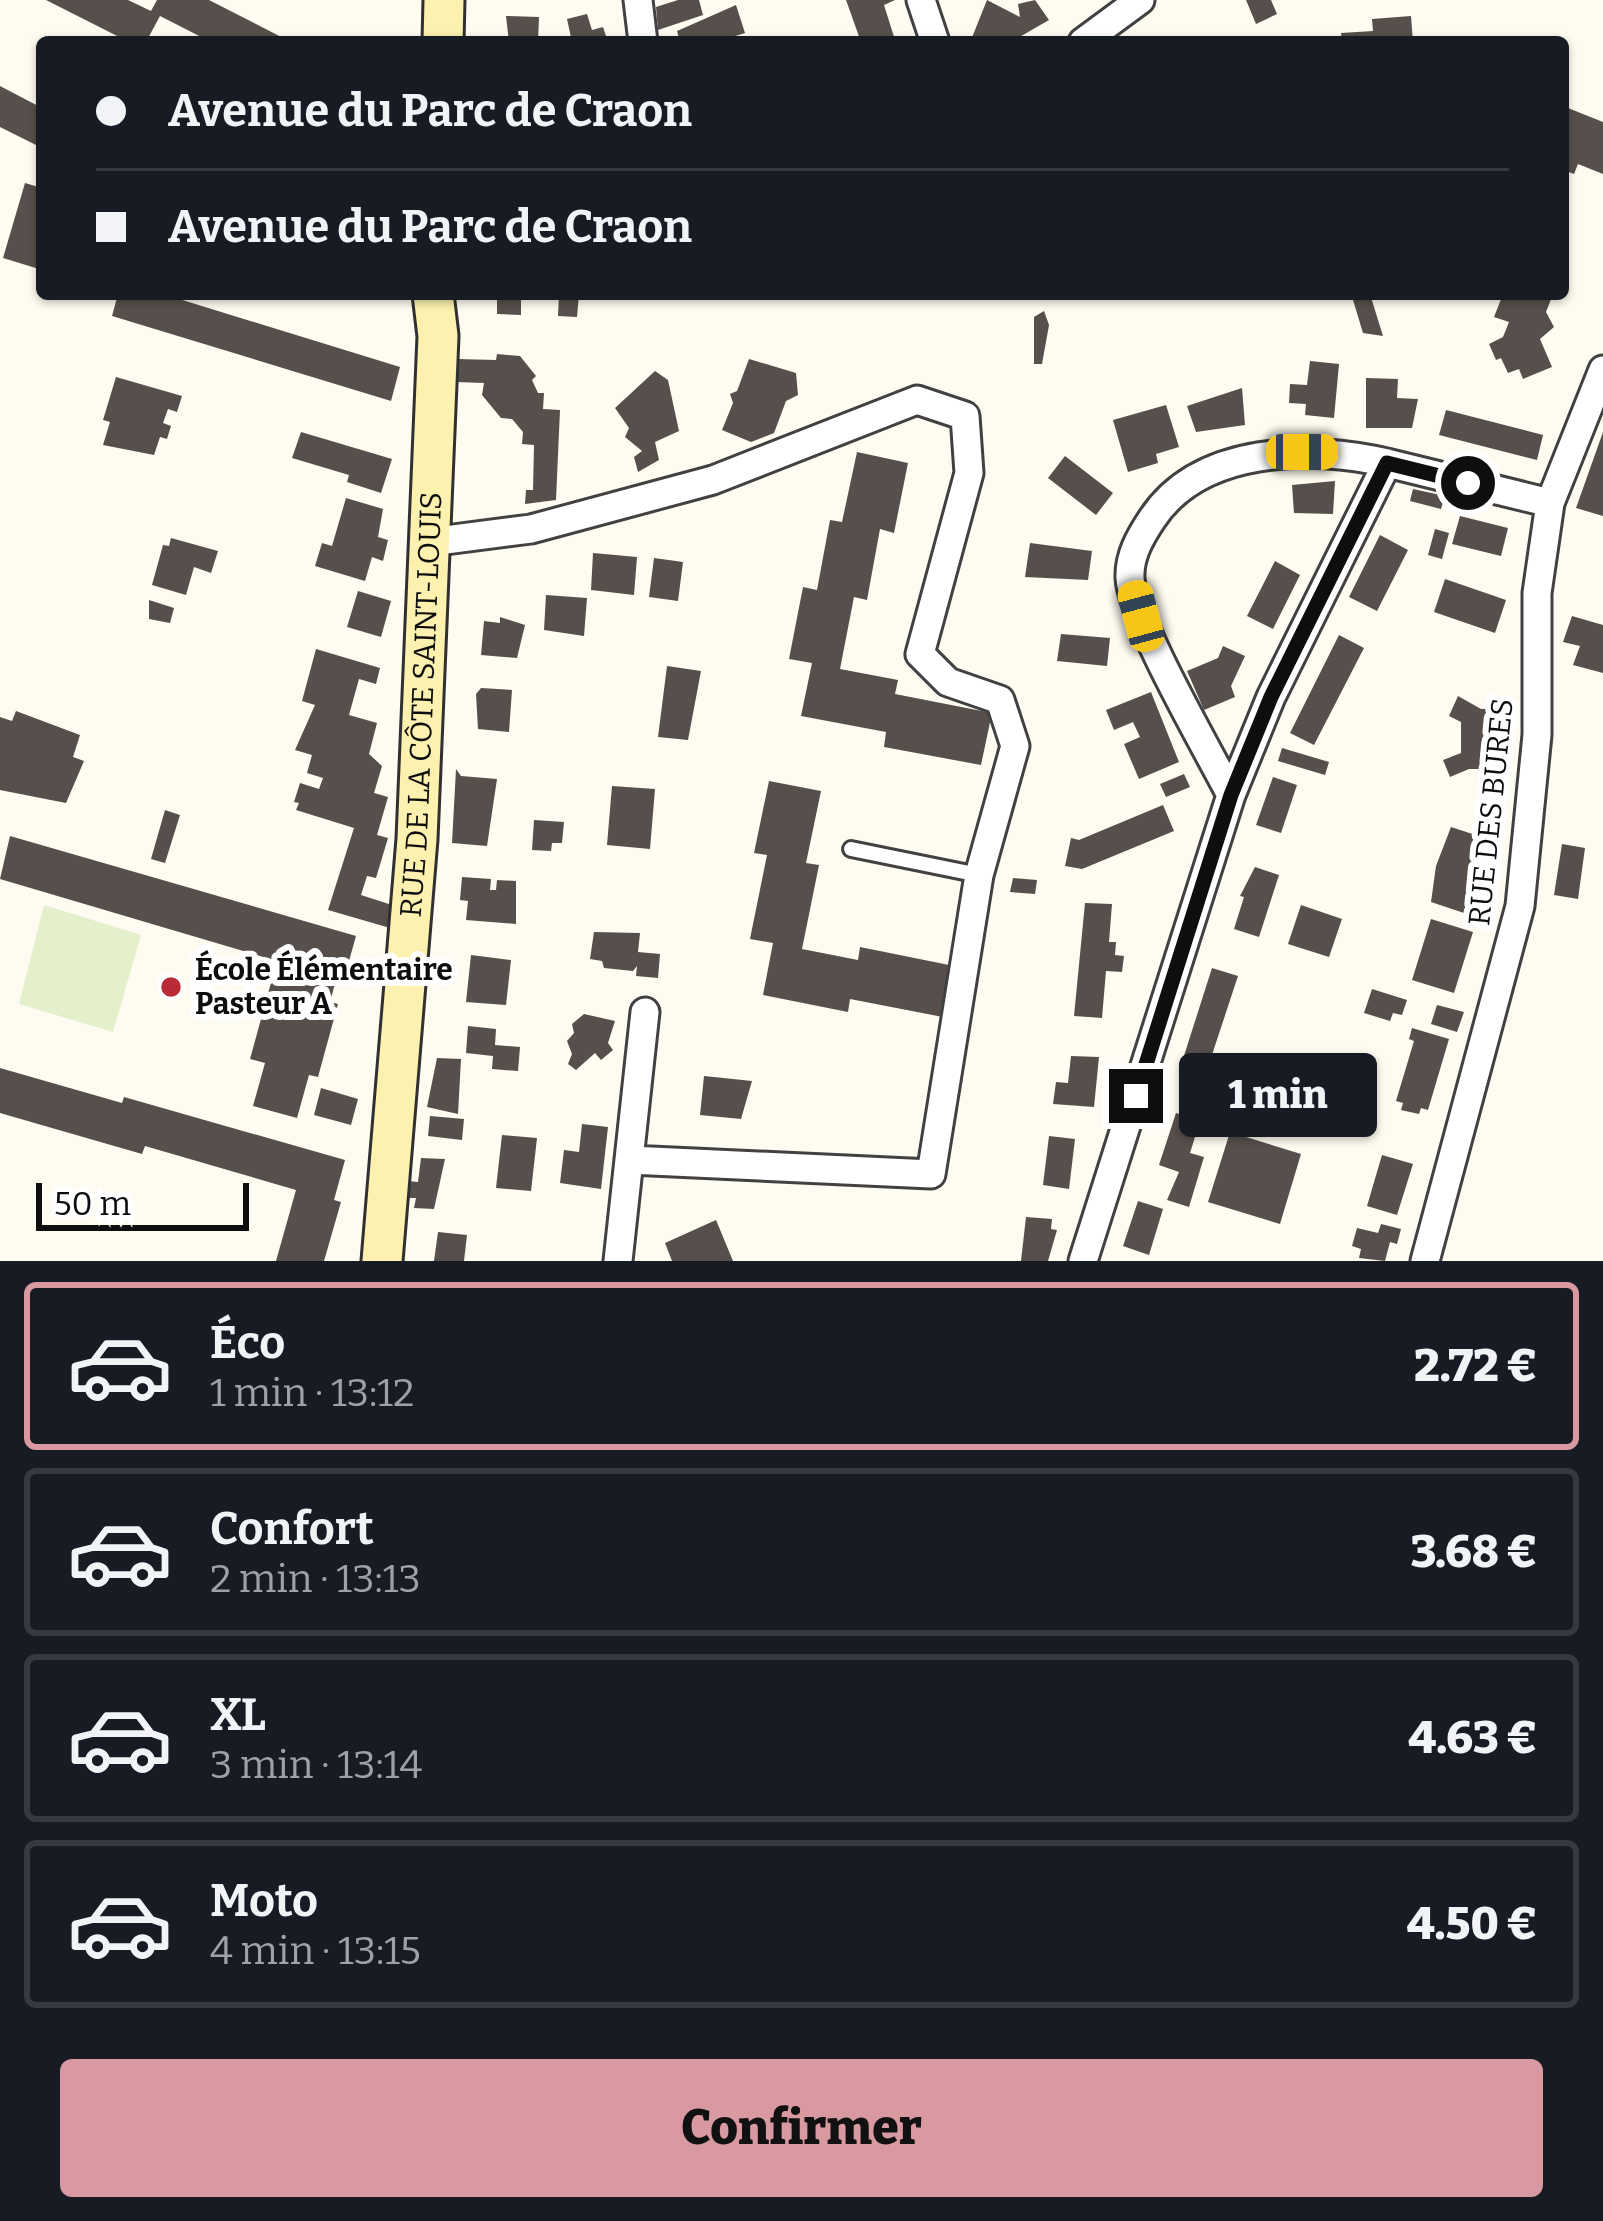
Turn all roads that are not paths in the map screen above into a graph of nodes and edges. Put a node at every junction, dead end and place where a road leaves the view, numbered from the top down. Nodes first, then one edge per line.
1 (444, 0) edge
2 (638, 0) edge
3 (921, 0) edge
4 (1140, 0) edge
5 (443, 36) edge
6 (642, 36) edge
7 (933, 36) edge
8 (1091, 36) edge
9 (434, 300) edge
10 (1603, 370) edge
11 (1387, 463) junction
12 (1550, 503) junction
13 (430, 542) junction
14 (1231, 795) junction
15 (851, 849) dead end
16 (979, 875) junction
17 (645, 1012) dead end
18 (630, 1160) junction
19 (382, 1261) edge
20 (618, 1261) edge
21 (1083, 1261) edge
22 (1425, 1261) edge

1 - 5 street
2 - 6 street
3 - 7 street
4 - 8 street
9 - 13 street, RUE DE LA CÔTE SAINT-LOUIS
10 - 12 street, RUE DES BURES
11 - 12 street
11 - 14 street
11 - 14 street
12 - 22 street, RUE DES BURES
13 - 16 street
13 - 19 street, RUE DE LA CÔTE SAINT-LOUIS
14 - 21 street
15 - 16 lane
16 - 18 street
17 - 18 street
18 - 20 street

